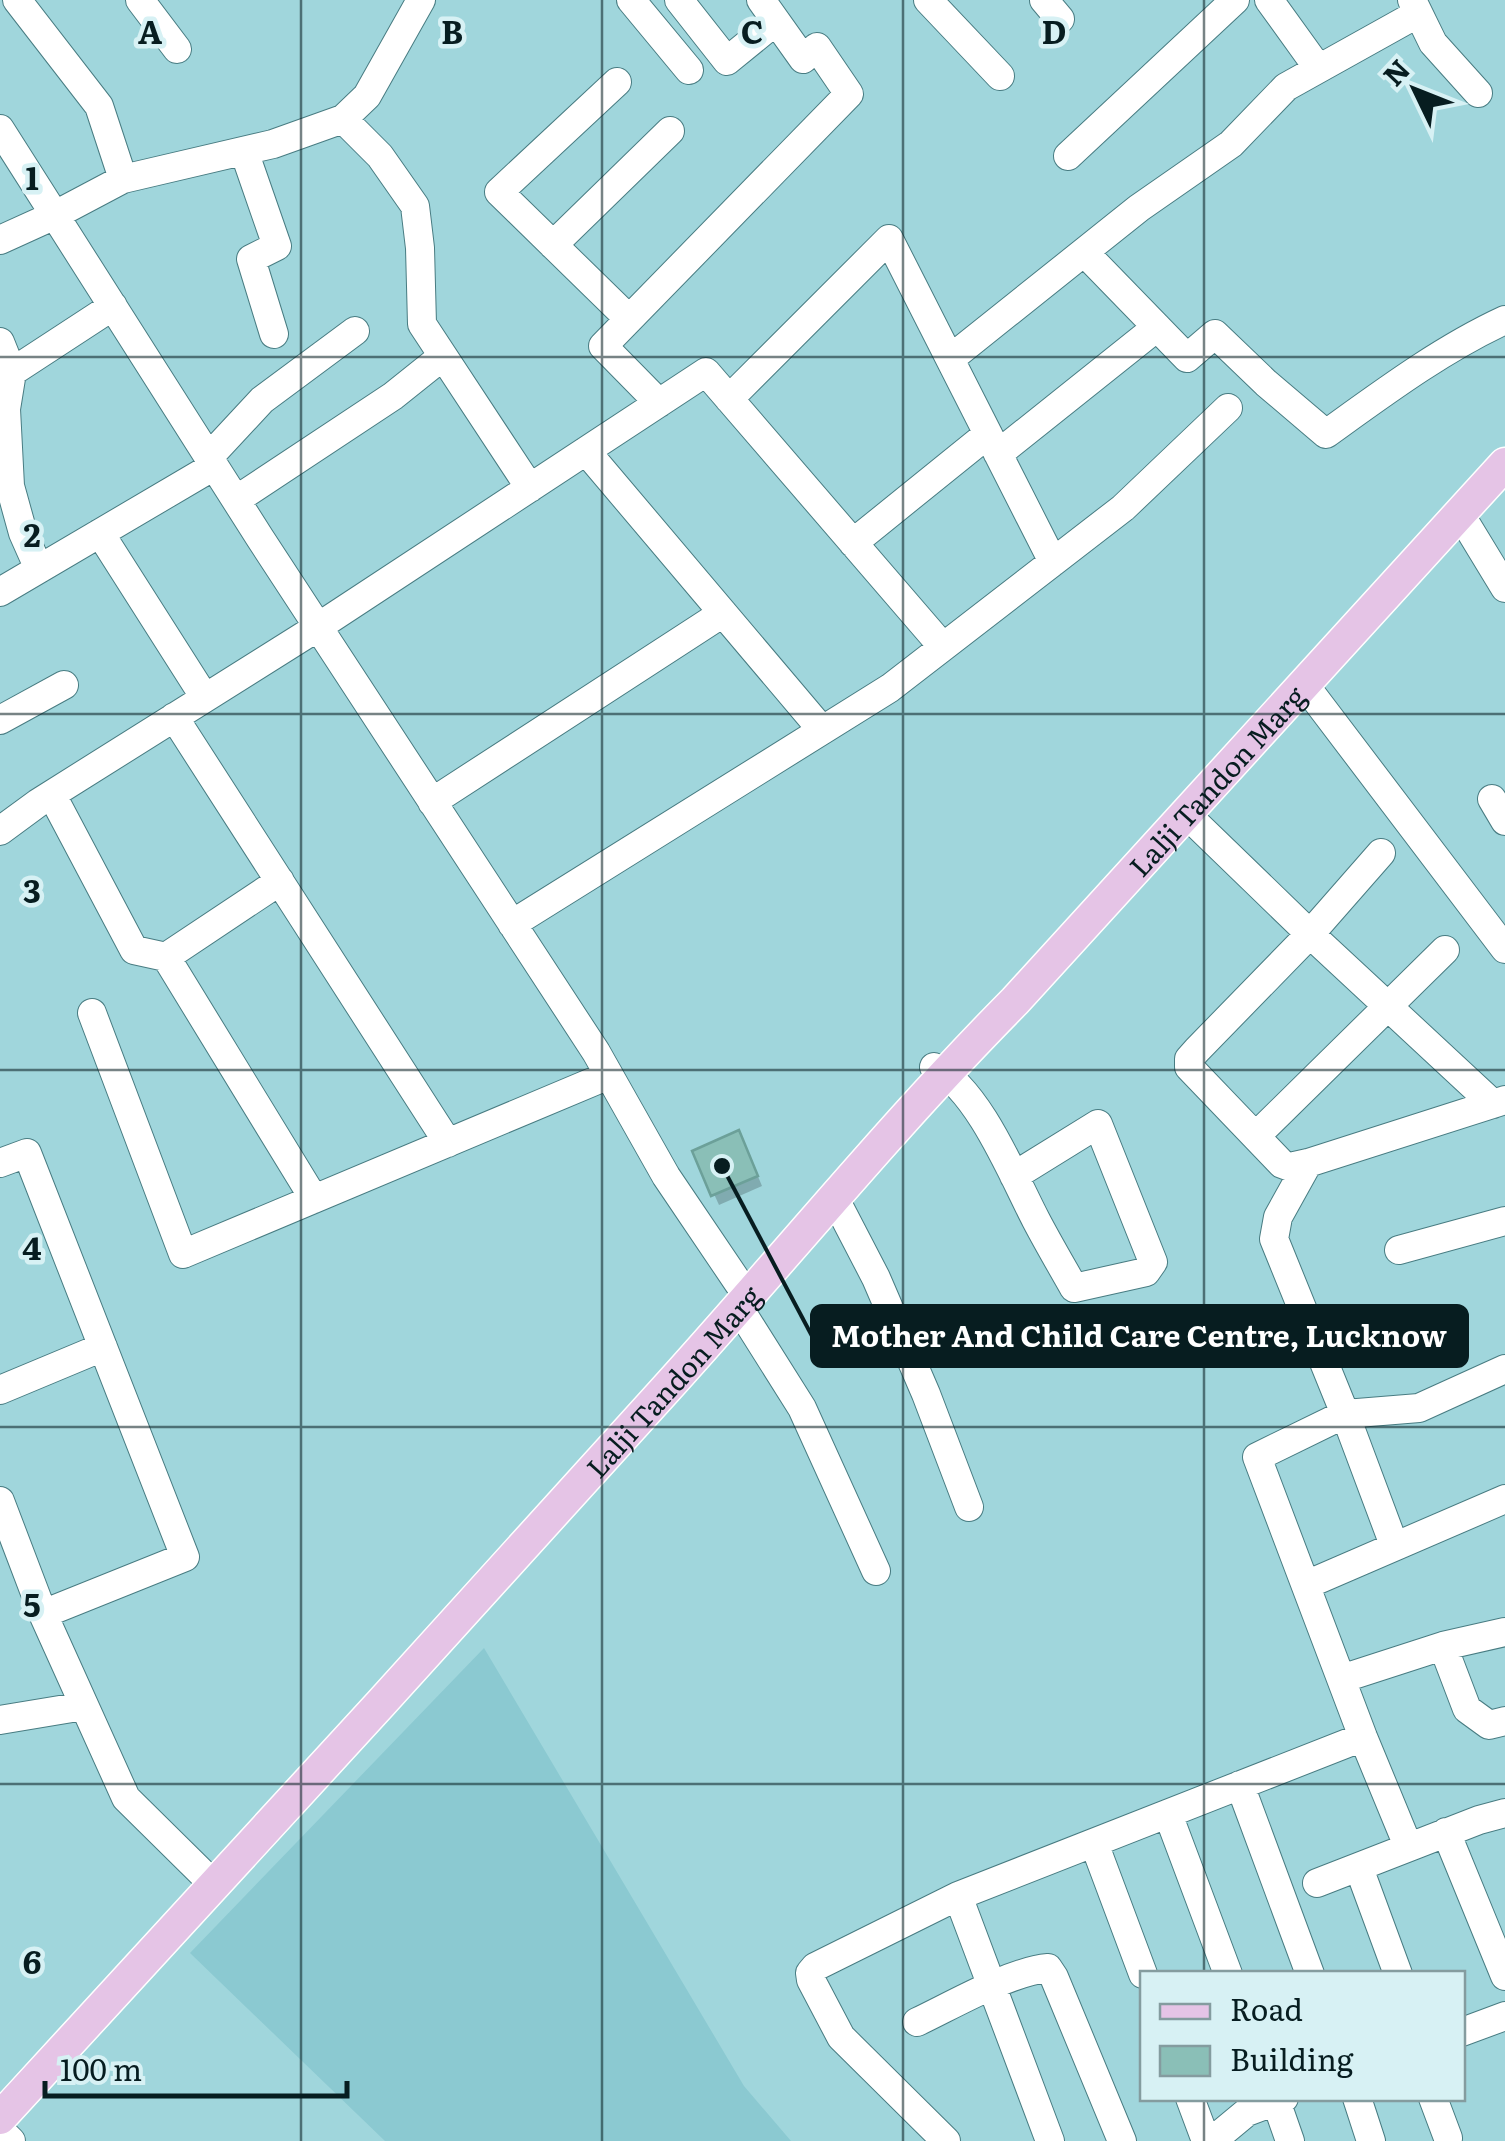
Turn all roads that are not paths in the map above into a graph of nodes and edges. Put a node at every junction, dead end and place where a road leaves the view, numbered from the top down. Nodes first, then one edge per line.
1 (17, 0) edge
2 (140, 0) edge
3 (421, 0) edge
4 (631, 0) edge
5 (679, 0) edge
6 (928, 0) edge
7 (1235, 0) edge
8 (1269, 0) edge
9 (1415, 7) edge
10 (768, 10) edge
11 (177, 49) dead end
12 (1318, 68) junction
13 (689, 70) dead end
14 (1000, 76) dead end
15 (616, 82) dead end
16 (1478, 93) dead end
17 (343, 120) junction
18 (0, 129) edge
19 (670, 132) dead end
20 (244, 151) junction
21 (1068, 156) dead end
22 (123, 179) junction
23 (55, 215) junction
24 (0, 240) edge
25 (553, 245) junction
26 (1084, 252) junction
27 (112, 306) junction
28 (629, 319) junction
29 (1505, 320) edge
30 (1156, 327) junction
31 (355, 331) dead end
32 (274, 334) dead end
33 (0, 342) edge
34 (442, 356) junction
35 (950, 359) junction
36 (12, 372) junction
37 (729, 398) junction
38 (659, 402) junction
39 (1228, 408) dead end
40 (993, 444) junction
41 (1505, 446) edge
42 (586, 451) junction
43 (212, 462) junction
44 (1505, 464) edge
45 (530, 488) junction
46 (236, 500) junction
47 (1460, 514) junction
48 (100, 534) junction
49 (853, 543) junction
50 (1053, 562) junction
51 (39, 570) junction
52 (1505, 588) edge
53 (0, 592) edge
54 (723, 613) junction
55 (318, 627) junction
56 (942, 648) junction
57 (1304, 684) junction
58 (64, 685) dead end
59 (205, 698) junction
60 (1272, 708) junction
61 (174, 718) junction
62 (0, 720) edge
63 (822, 730) junction
64 (52, 795) junction
65 (432, 802) junction
66 (1186, 814) junction
67 (0, 830) edge
68 (1381, 852) dead end
69 (280, 881) junction
70 (512, 924) junction
71 (1499, 930) edge
72 (1310, 934) junction
73 (1445, 950) dead end
74 (166, 957) junction
75 (1388, 1007) junction
76 (92, 1014) dead end
77 (939, 1070) junction
78 (609, 1075) junction
79 (1499, 1102) edge
80 (1257, 1135) junction
81 (448, 1143) junction
82 (0, 1163) edge
83 (1308, 1163) junction
84 (1014, 1176) junction
85 (314, 1199) junction
86 (834, 1199) junction
87 (1505, 1221) edge
88 (1399, 1250) dead end
89 (743, 1295) junction
90 (103, 1348) junction
91 (1503, 1377) edge
92 (0, 1390) edge
93 (1345, 1414) junction
94 (1505, 1499) edge
95 (0, 1500) edge
96 (969, 1507) dead end
97 (1394, 1546) junction
98 (876, 1570) dead end
99 (1306, 1586) junction
100 (43, 1614) junction
101 (1505, 1632) edge
102 (1442, 1646) junction
103 (1341, 1679) junction
104 (84, 1706) junction
105 (0, 1720) edge
106 (1505, 1721) edge
107 (1363, 1737) junction
108 (325, 1756) junction
109 (1240, 1786) junction
110 (1505, 1813) edge
111 (1168, 1814) junction
112 (1446, 1832) junction
113 (1094, 1843) junction
114 (1408, 1846) junction
115 (1360, 1868) junction
116 (204, 1876) junction
117 (1316, 1883) dead end
118 (958, 1896) junction
119 (1494, 1917) edge
120 (1142, 1971) edge
121 (1227, 1971) edge
122 (1309, 1971) edge
123 (1397, 1971) edge
124 (1505, 1976) edge
125 (992, 1986) junction
126 (1505, 2016) edge
127 (917, 2022) dead end
128 (1465, 2031) edge
129 (0, 2095) edge
130 (1191, 2101) edge
131 (1275, 2101) edge
132 (1278, 2101) edge
133 (1357, 2101) edge
134 (1434, 2101) edge
135 (0, 2118) edge
136 (0, 2130) edge
137 (1448, 2138) dead end
138 (12, 2141) edge
139 (946, 2141) edge
140 (1050, 2141) edge
141 (1122, 2141) edge
142 (1209, 2141) edge
143 (1290, 2141) edge
144 (1371, 2141) edge

1 - 22 street
2 - 11 street
3 - 17 street
4 - 13 street
5 - 10 street
6 - 14 street
7 - 21 street
8 - 12 street
9 - 12 street
9 - 16 street
10 - 28 street
12 - 26 street
15 - 25 street
17 - 20 street
17 - 34 street
18 - 23 street
19 - 25 street
20 - 22 street
20 - 32 street
22 - 23 street
23 - 24 street
23 - 27 street
25 - 28 street
26 - 30 street
26 - 35 street
27 - 36 street
27 - 43 street
28 - 38 street
29 - 30 street
30 - 40 street
31 - 43 street
33 - 36 street
34 - 45 street
34 - 46 street
35 - 37 street
35 - 40 street
36 - 51 street
37 - 38 street
37 - 49 street
38 - 42 street
39 - 50 street
40 - 49 street
40 - 50 street
41 - 60 main road, Lalji Tandon Marg
42 - 45 street
42 - 54 street
43 - 46 street
43 - 48 street
44 - 47 main road, Lalji Tandon Marg
45 - 55 street
46 - 55 street
47 - 52 street
47 - 57 main road, Lalji Tandon Marg
48 - 51 street
48 - 59 street
49 - 56 street
50 - 56 street
51 - 53 street
54 - 63 street
54 - 65 street
55 - 59 street
55 - 65 street
56 - 63 street
57 - 60 main road, Lalji Tandon Marg
57 - 71 street
58 - 62 street
59 - 61 street
60 - 66 main road, Lalji Tandon Marg
60 - 77 main road, Lalji Tandon Marg
61 - 64 street
61 - 69 street
63 - 70 street
64 - 67 street
64 - 74 street
65 - 70 street
66 - 72 street
66 - 77 main road, Lalji Tandon Marg
68 - 72 street
69 - 74 street
69 - 81 street
70 - 78 street
72 - 75 street
72 - 80 street
73 - 75 street
74 - 85 street
75 - 79 street
75 - 80 street
76 - 85 street
77 - 84 street
77 - 86 main road, Lalji Tandon Marg
77 - 89 main road, Lalji Tandon Marg
78 - 81 street
78 - 89 street
79 - 83 street
80 - 83 street
81 - 85 street
82 - 90 street
83 - 93 street
84 - 84 street
86 - 89 main road, Lalji Tandon Marg
86 - 96 street
87 - 88 street
89 - 98 street
89 - 108 main road, Lalji Tandon Marg
90 - 92 street
90 - 100 street
91 - 93 street
93 - 97 street
93 - 99 street
94 - 97 street
95 - 100 street
97 - 99 street
99 - 103 street
100 - 104 street
101 - 102 street
102 - 103 street
102 - 106 street
103 - 107 street
104 - 105 street
104 - 116 street
107 - 109 street
107 - 114 street
108 - 116 main road, Lalji Tandon Marg
108 - 135 main road, Lalji Tandon Marg
109 - 111 street
109 - 122 street
110 - 112 street
111 - 113 street
111 - 121 street
112 - 114 street
112 - 119 street
113 - 118 street
113 - 120 street
114 - 115 street
115 - 117 street
115 - 123 street
116 - 129 main road, Lalji Tandon Marg
118 - 125 street
118 - 139 street
119 - 124 street
125 - 127 street
125 - 140 street
125 - 141 street
126 - 128 street
130 - 142 street
131 - 142 street
132 - 143 street
133 - 144 street
134 - 137 street
136 - 138 street

